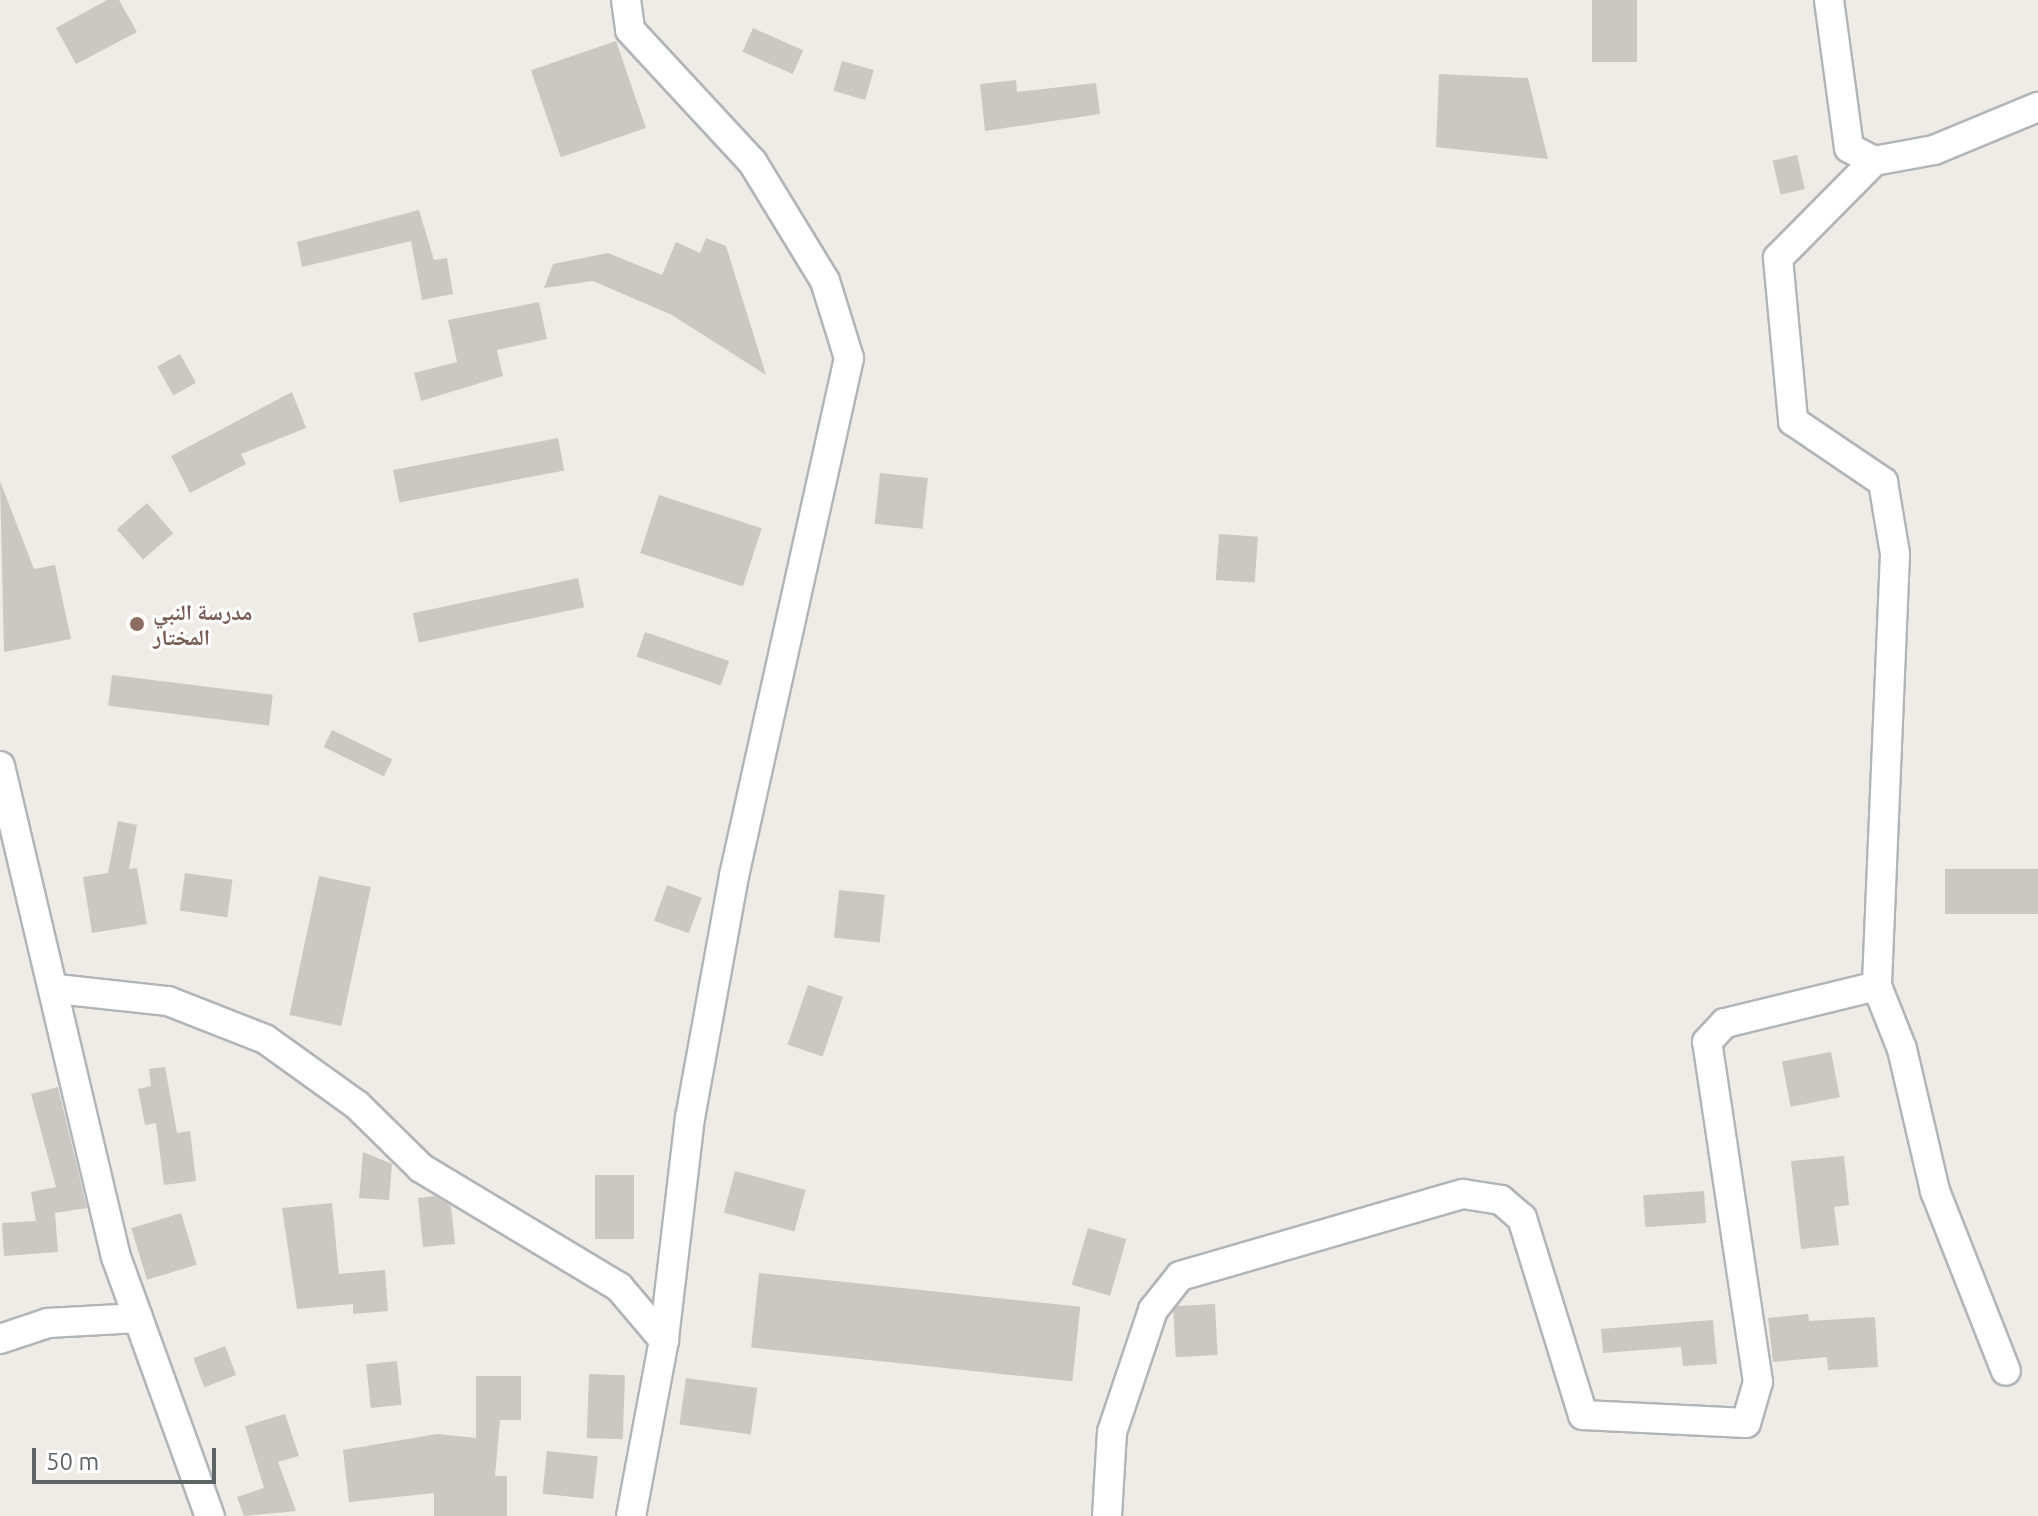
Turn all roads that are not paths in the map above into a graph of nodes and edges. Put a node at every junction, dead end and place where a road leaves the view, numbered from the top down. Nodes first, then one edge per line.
1 (626, 0) edge
2 (1829, 0) edge
3 (2038, 107) edge
4 (1874, 161) junction
5 (0, 766) edge
6 (1877, 986) junction
7 (57, 989) junction
8 (138, 1318) junction
9 (0, 1339) edge
10 (664, 1340) junction
11 (2006, 1371) dead end
12 (210, 1516) edge
13 (631, 1516) edge
14 (1107, 1516) edge

1 - 10 street
2 - 4 street
3 - 4 street
4 - 6 street
5 - 7 street
6 - 11 street
6 - 14 street
7 - 8 street
7 - 10 street
8 - 9 street
8 - 12 street
10 - 13 street

